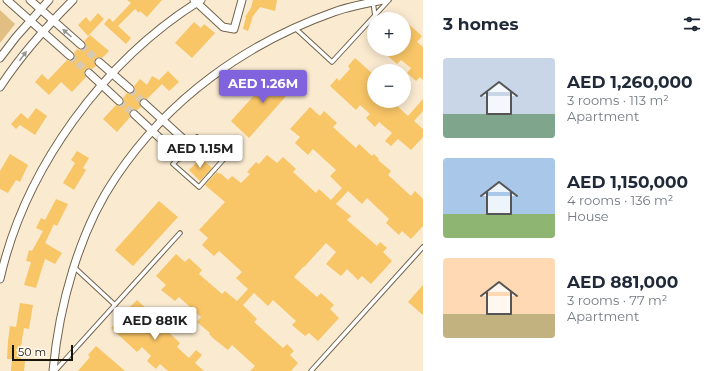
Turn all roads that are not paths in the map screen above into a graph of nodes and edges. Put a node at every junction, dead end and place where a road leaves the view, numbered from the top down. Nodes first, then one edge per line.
1 (7, 0) edge
2 (30, 0) edge
3 (49, 0) edge
4 (73, 0) edge
5 (242, 0) edge
6 (384, 0) edge
7 (389, 0) edge
8 (197, 1) edge
9 (373, 2) junction
10 (40, 9) junction
11 (374, 12) edge
12 (378, 12) edge
13 (53, 20) junction
14 (30, 21) junction
15 (367, 25) edge
16 (295, 28) junction
17 (42, 32) junction
18 (81, 45) tunnel mouth
19 (70, 56) tunnel mouth
20 (0, 58) edge
21 (99, 62) tunnel mouth
22 (89, 73) tunnel mouth
23 (112, 74) junction
24 (101, 86) junction
25 (0, 87) edge
26 (130, 90) tunnel mouth
27 (119, 101) tunnel mouth
28 (144, 103) tunnel mouth
29 (134, 114) tunnel mouth
30 (162, 120) junction
31 (152, 132) junction
32 (190, 146) junction
33 (180, 157) junction
34 (180, 233) dead end
35 (423, 247) edge
36 (74, 267) junction
37 (0, 279) edge
38 (115, 305) junction
39 (54, 371) edge
40 (311, 371) edge

1 - 14 street
2 - 10 street
3 - 10 street
4 - 13 street
5 - 8 street
6 - 9 street
7 - 12 lane
8 - 23 street
9 - 11 lane
9 - 16 street
10 - 13 street
10 - 14 street
13 - 17 street
18 -> 13 street
14 - 17 street
14 - 20 street
15 - 16 lane
16 - 30 street
17 - 19 street
25 -> 17 street
21 - 23 street
22 - 24 street
23 - 24 street
23 - 26 street
24 - 27 street
24 - 37 street
28 - 30 street
29 - 31 street
30 - 31 street
30 - 32 street
31 - 33 street
31 - 36 street
32 - 33 street
32 - 33 lane
34 - 38 lane
35 - 40 lane
36 - 38 lane
36 - 39 street
38 - 39 lane

